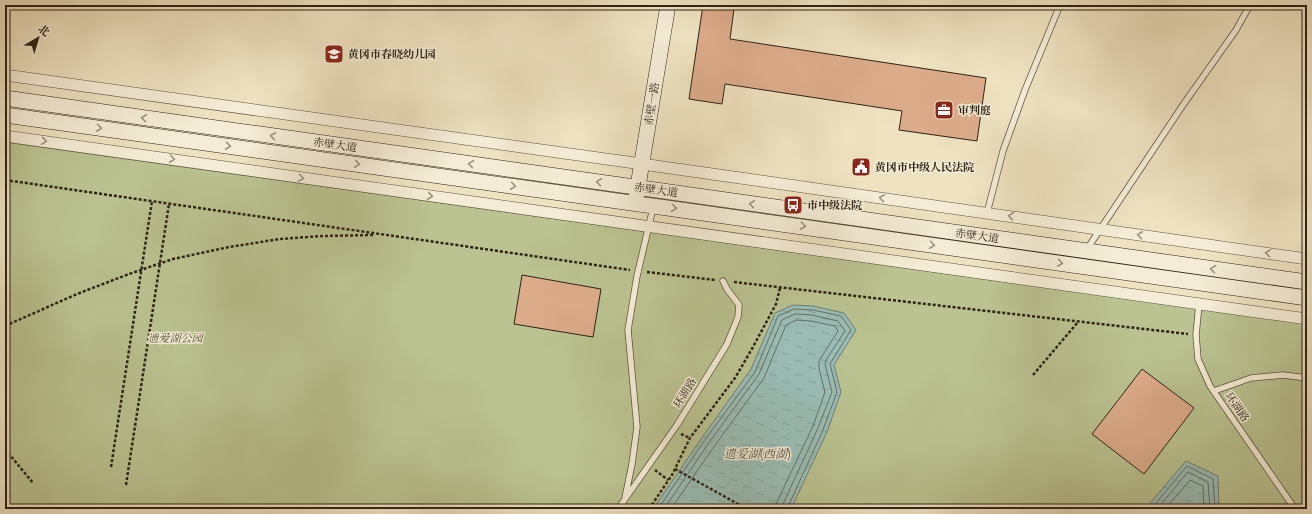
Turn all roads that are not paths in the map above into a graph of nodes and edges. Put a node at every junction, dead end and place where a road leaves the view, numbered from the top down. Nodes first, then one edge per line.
1 (668, 5) edge
2 (1060, 5) edge
3 (1250, 5) edge
4 (5, 76) edge
5 (5, 98) edge
6 (5, 115) edge
7 (5, 136) edge
8 (642, 164) junction
9 (638, 188) junction
10 (636, 203) junction
11 (653, 205) junction
12 (987, 213) junction
13 (648, 226) junction
14 (1100, 229) junction
15 (1086, 251) junction
16 (1307, 259) edge
17 (723, 281) road end
18 (1307, 282) edge
19 (1307, 298) edge
20 (1198, 304) junction
21 (1307, 319) edge
22 (1307, 378) edge
23 (1214, 391) junction
24 (625, 498) junction
25 (618, 509) edge
26 (1295, 509) edge

1 - 8 main road, 赤壁一路
2 - 12 lane
3 - 14 lane
4 - 8 street
9 -> 5 main road, 赤壁大道
6 -> 10 main road, 赤壁大道
7 -> 13 street
8 - 9 main road, 赤壁一路
12 -> 8 street
9 - 10 main road, 赤壁一路
15 -> 9 main road, 赤壁大道
10 - 11 main road, 赤壁大道
11 - 13 lane
11 -> 19 main road, 赤壁大道
14 -> 12 street
13 - 20 street
13 - 24 lane
14 - 15 lane
16 -> 14 street
18 -> 15 main road, 赤壁大道
17 - 24 lane, 环湖路
20 - 21 street
20 - 23 lane, 环湖路
22 - 23 lane
23 - 26 lane, 环湖路
24 - 25 lane, 环湖路

